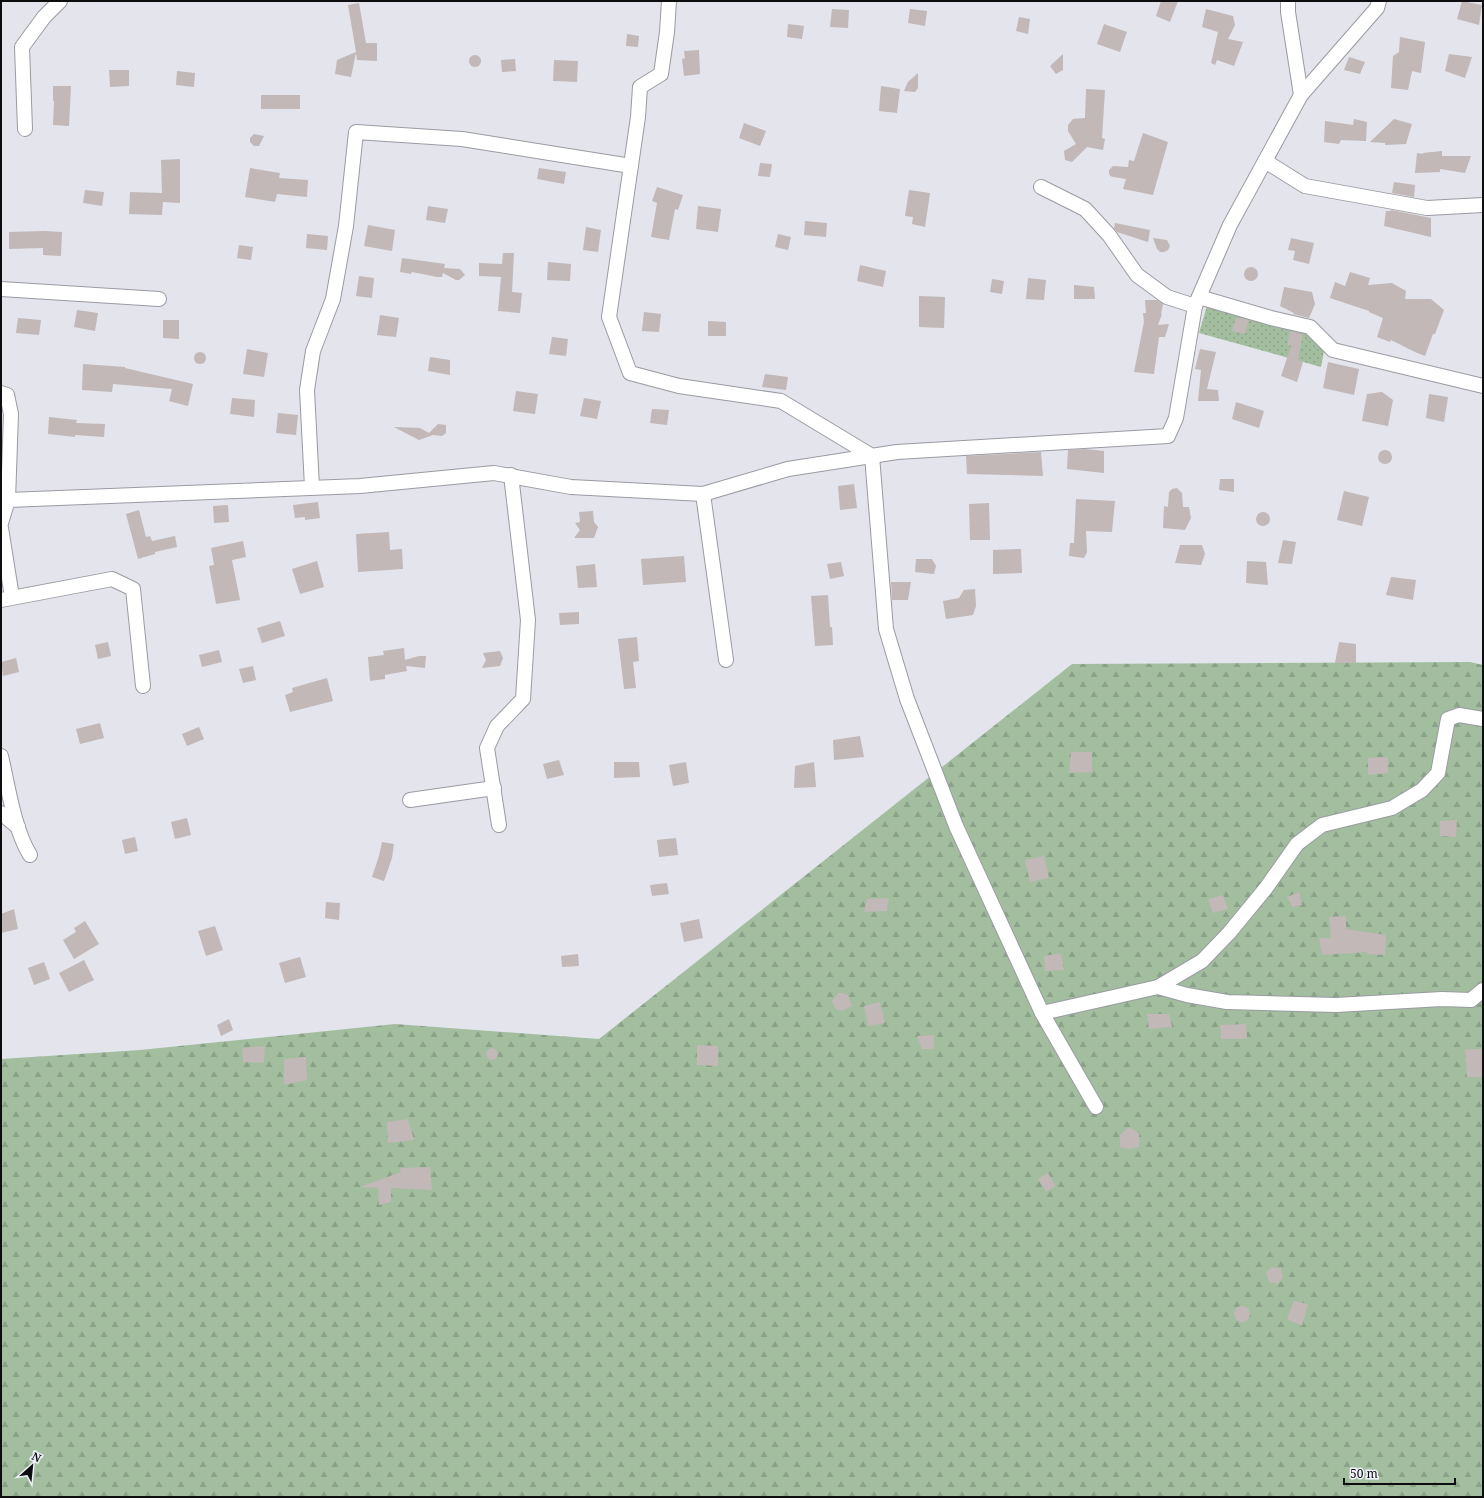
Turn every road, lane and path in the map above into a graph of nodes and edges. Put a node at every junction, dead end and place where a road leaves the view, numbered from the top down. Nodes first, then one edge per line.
1 (60, 1) edge
2 (669, 1) edge
3 (1288, 1) edge
4 (1379, 1) edge
5 (1301, 95) junction
6 (25, 129) dead end
7 (1265, 160) junction
8 (631, 166) junction
9 (1041, 187) dead end
10 (1483, 205) edge
11 (1, 289) edge
12 (159, 299) dead end
13 (1197, 301) junction
14 (1483, 386) edge
15 (1, 393) edge
16 (872, 456) junction
17 (6, 472) edge
18 (512, 475) junction
19 (312, 487) junction
20 (703, 494) junction
21 (8, 500) junction
22 (1, 523) edge
23 (1, 528) edge
24 (6, 599) edge
25 (726, 660) dead end
26 (143, 686) dead end
27 (1483, 719) edge
28 (1, 756) edge
29 (494, 788) junction
30 (410, 800) dead end
31 (1, 813) edge
32 (18, 826) junction
33 (499, 826) dead end
34 (30, 855) dead end
35 (1158, 987) junction
36 (1483, 990) edge
37 (1042, 1013) junction
38 (1096, 1107) dead end

1 - 6 street
2 - 8 street
3 - 5 street
4 - 5 street
5 - 7 street
7 - 10 street
7 - 13 street
8 - 16 street
8 - 19 street
9 - 13 street
11 - 12 street
13 - 14 street
13 - 16 street
15 - 17 street
16 - 20 street
16 - 37 street
17 - 21 street
18 - 19 street
18 - 20 street
18 - 29 street
19 - 21 street
20 - 25 street
21 - 22 street
23 - 24 street
24 - 26 street
27 - 35 street
28 - 32 street
29 - 30 street
29 - 33 street
31 - 32 street
32 - 34 street
35 - 36 street
35 - 37 street
37 - 38 street

